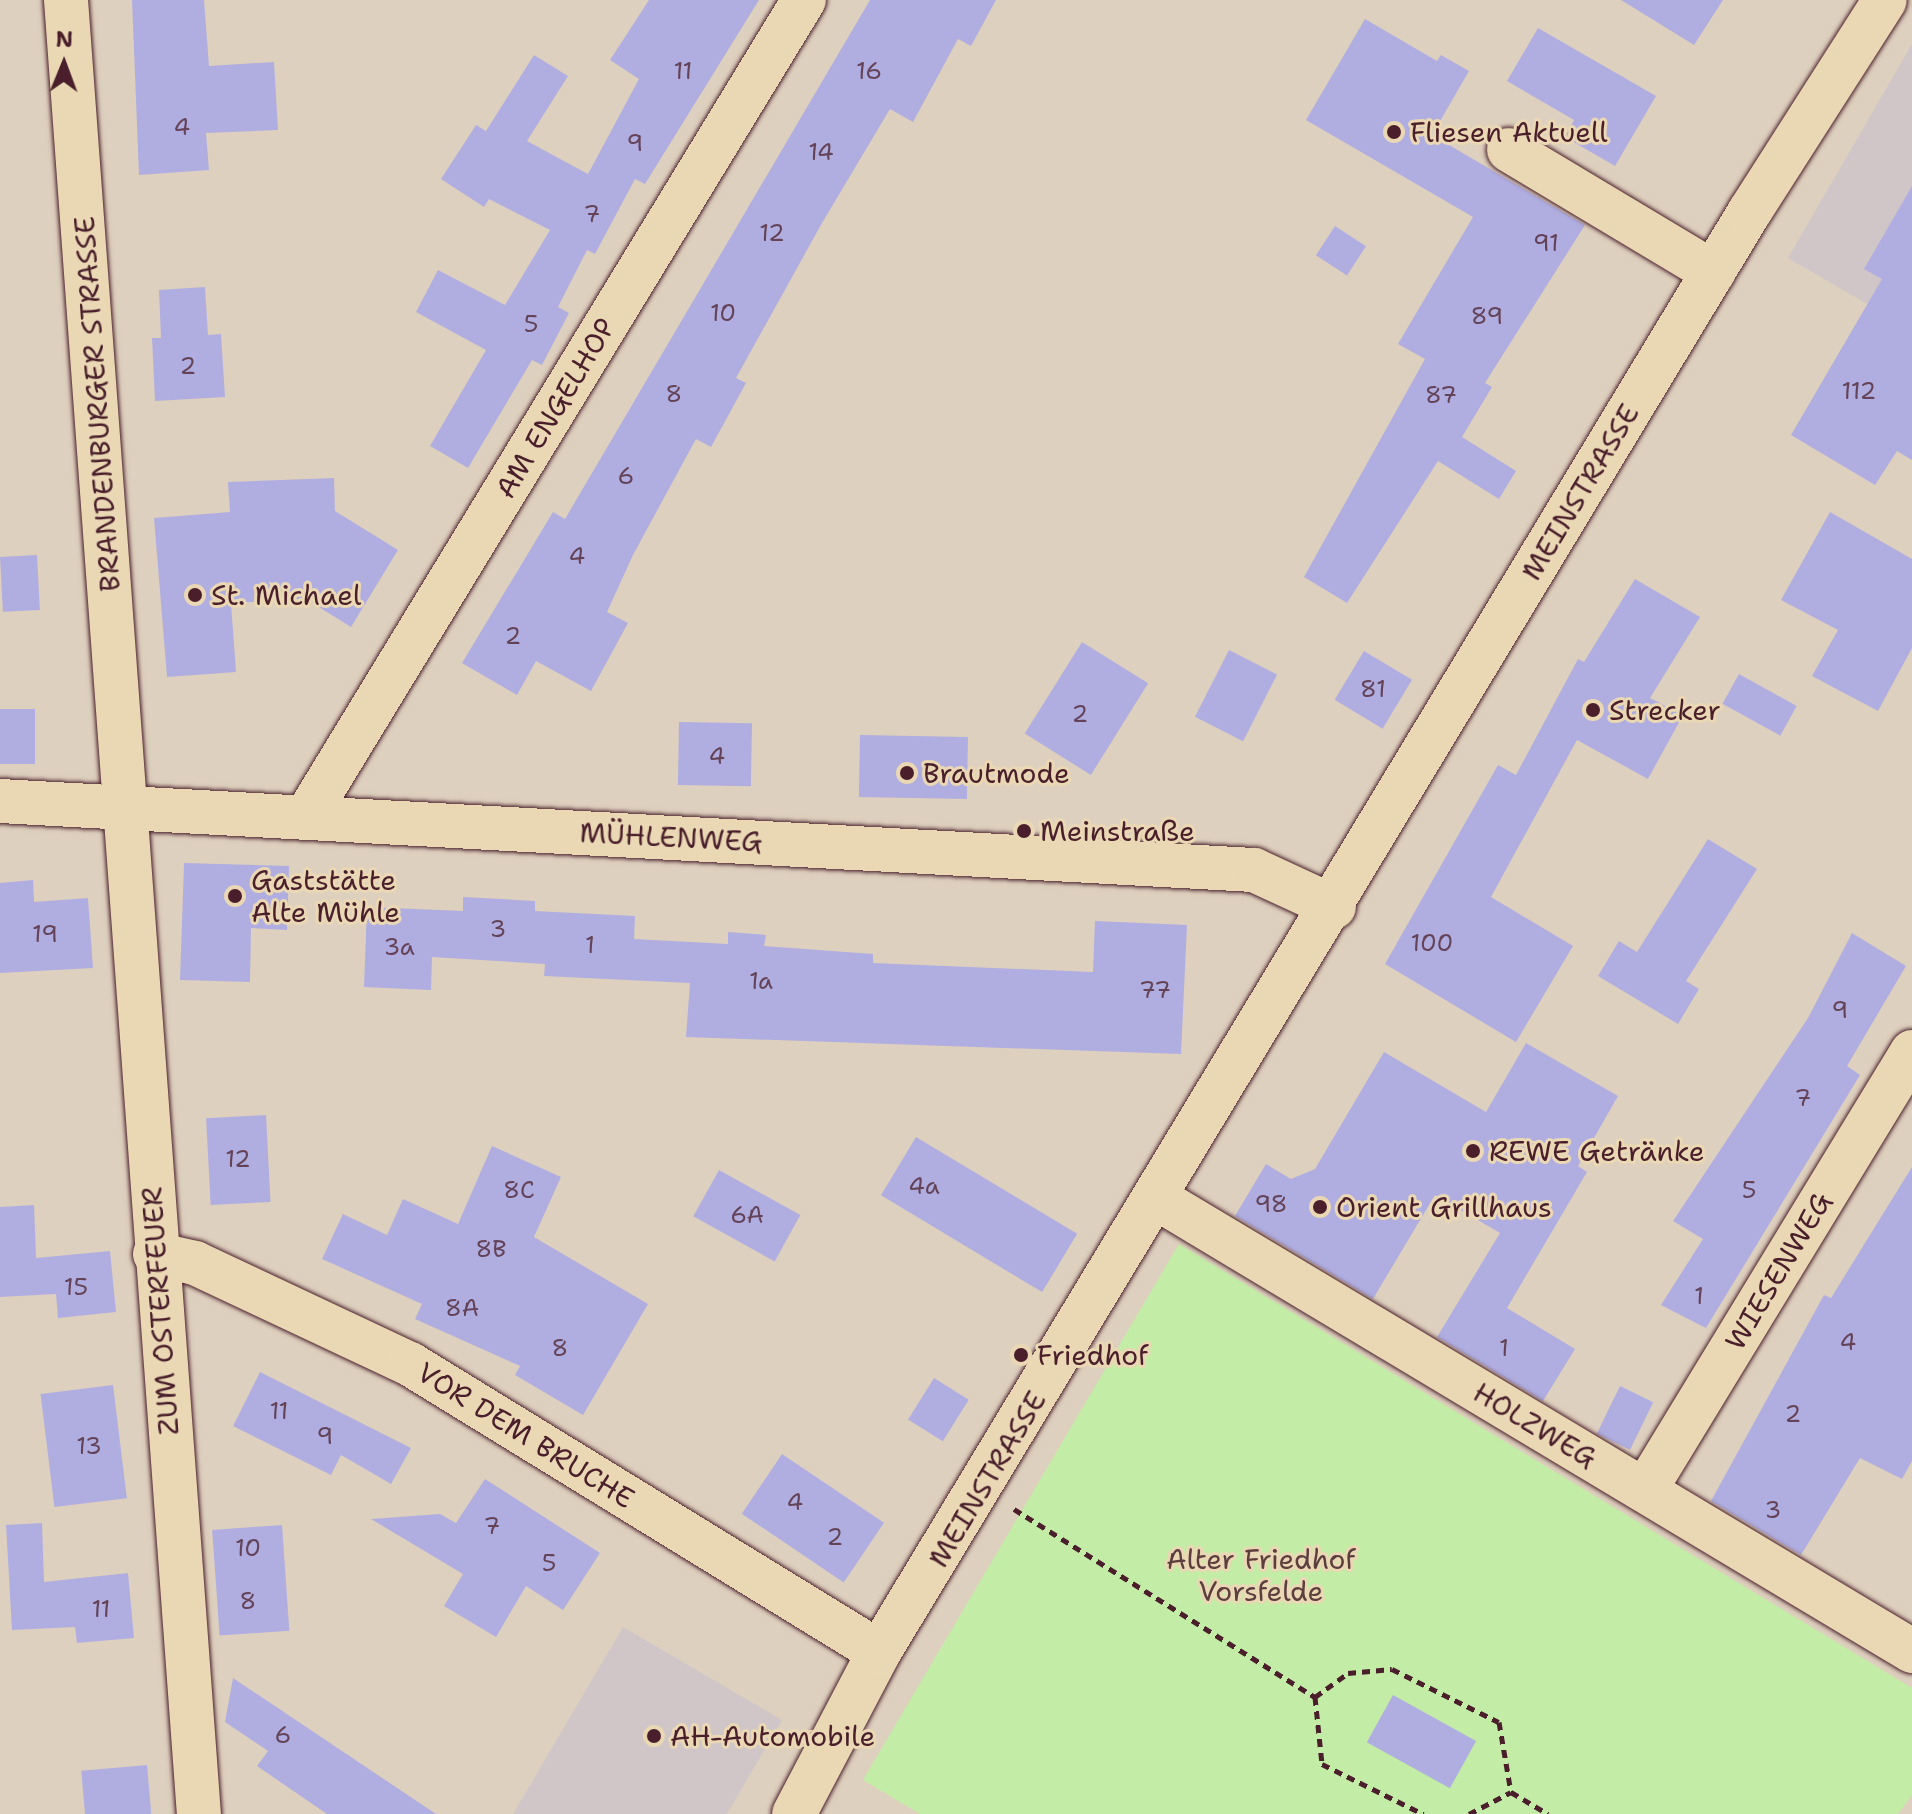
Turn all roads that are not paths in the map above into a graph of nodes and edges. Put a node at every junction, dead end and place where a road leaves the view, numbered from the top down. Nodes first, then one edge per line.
1 (66, 0) edge
2 (804, 0) edge
3 (1885, 0) edge
4 (1509, 150) dead end
5 (1713, 272) junction
6 (0, 801) edge
7 (129, 808) junction
8 (306, 817) junction
9 (1334, 907) junction
10 (1912, 1052) edge
11 (1158, 1199) junction
12 (155, 1254) junction
13 (1645, 1490) junction
14 (1912, 1651) edge
15 (879, 1652) junction
16 (199, 1814) edge
17 (794, 1814) edge

1 - 7 street, BRANDENBURGER STRASSE
2 - 8 street, AM ENGELHOP
3 - 5 street, MEINSTRASSE
4 - 5 street
5 - 9 street, MEINSTRASSE
6 - 7 street, MÜHLENWEG
7 - 8 street, MÜHLENWEG
7 - 12 street, ZUM OSTERFEUER
8 - 9 street, MÜHLENWEG
9 - 11 street, MEINSTRASSE
10 - 13 street, WIESENWEG
11 - 13 street, HOLZWEG
11 - 15 street, MEINSTRASSE
12 - 15 street, VOR DEM BRUCHE
12 - 16 street, ZUM OSTERFEUER
13 - 14 street, HOLZWEG
15 - 17 street, MEINSTRASSE

